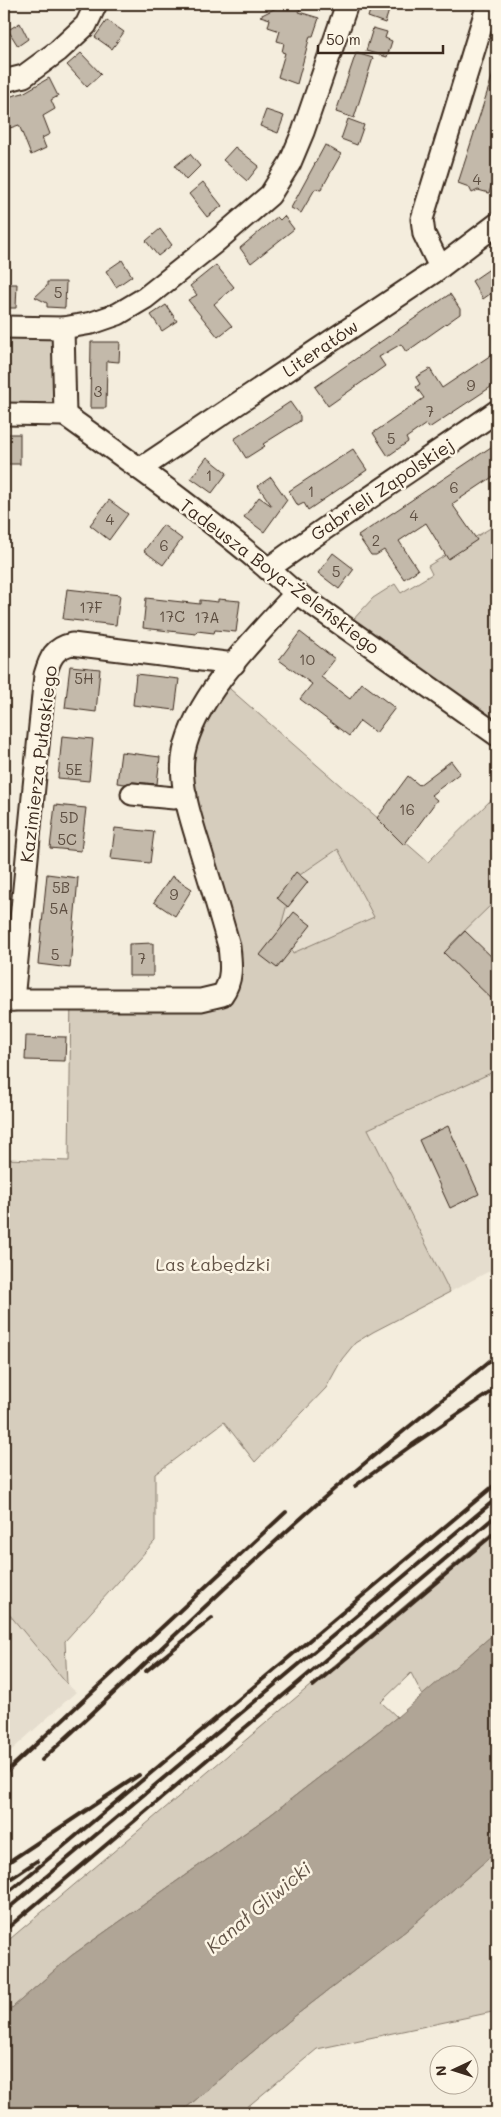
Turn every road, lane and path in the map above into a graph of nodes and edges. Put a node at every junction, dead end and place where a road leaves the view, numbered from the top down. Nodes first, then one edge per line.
1 (96, 4) edge
2 (347, 4) edge
3 (488, 4) edge
4 (4, 81) edge
5 (497, 224) edge
6 (440, 268) junction
7 (4, 327) edge
8 (63, 328) junction
9 (497, 411) edge
10 (4, 414) edge
11 (64, 415) junction
12 (140, 469) junction
13 (268, 569) junction
14 (296, 593) junction
15 (234, 664) junction
16 (497, 735) edge
17 (132, 794) dead end
18 (186, 796) junction
19 (8, 1000) edge

1 - 4 street
2 - 8 street
3 - 6 street
5 - 6 street, Literatów
6 - 12 street, Literatów
7 - 8 street
8 - 11 street
9 - 13 street, Gabrieli Zapolskiej
10 - 11 street
11 - 12 street, Tadeusza Boya-Żeleńskiego
12 - 13 street, Tadeusza Boya-Żeleńskiego
13 - 14 street, Tadeusza Boya-Żeleńskiego
14 - 15 street, Kazimierza Pułaskiego
14 - 16 street, Tadeusza Boya-Żeleńskiego
15 - 18 street, Kazimierza Pułaskiego
15 - 19 street, Kazimierza Pułaskiego
17 - 18 street
18 - 19 street, Kazimierza Pułaskiego

